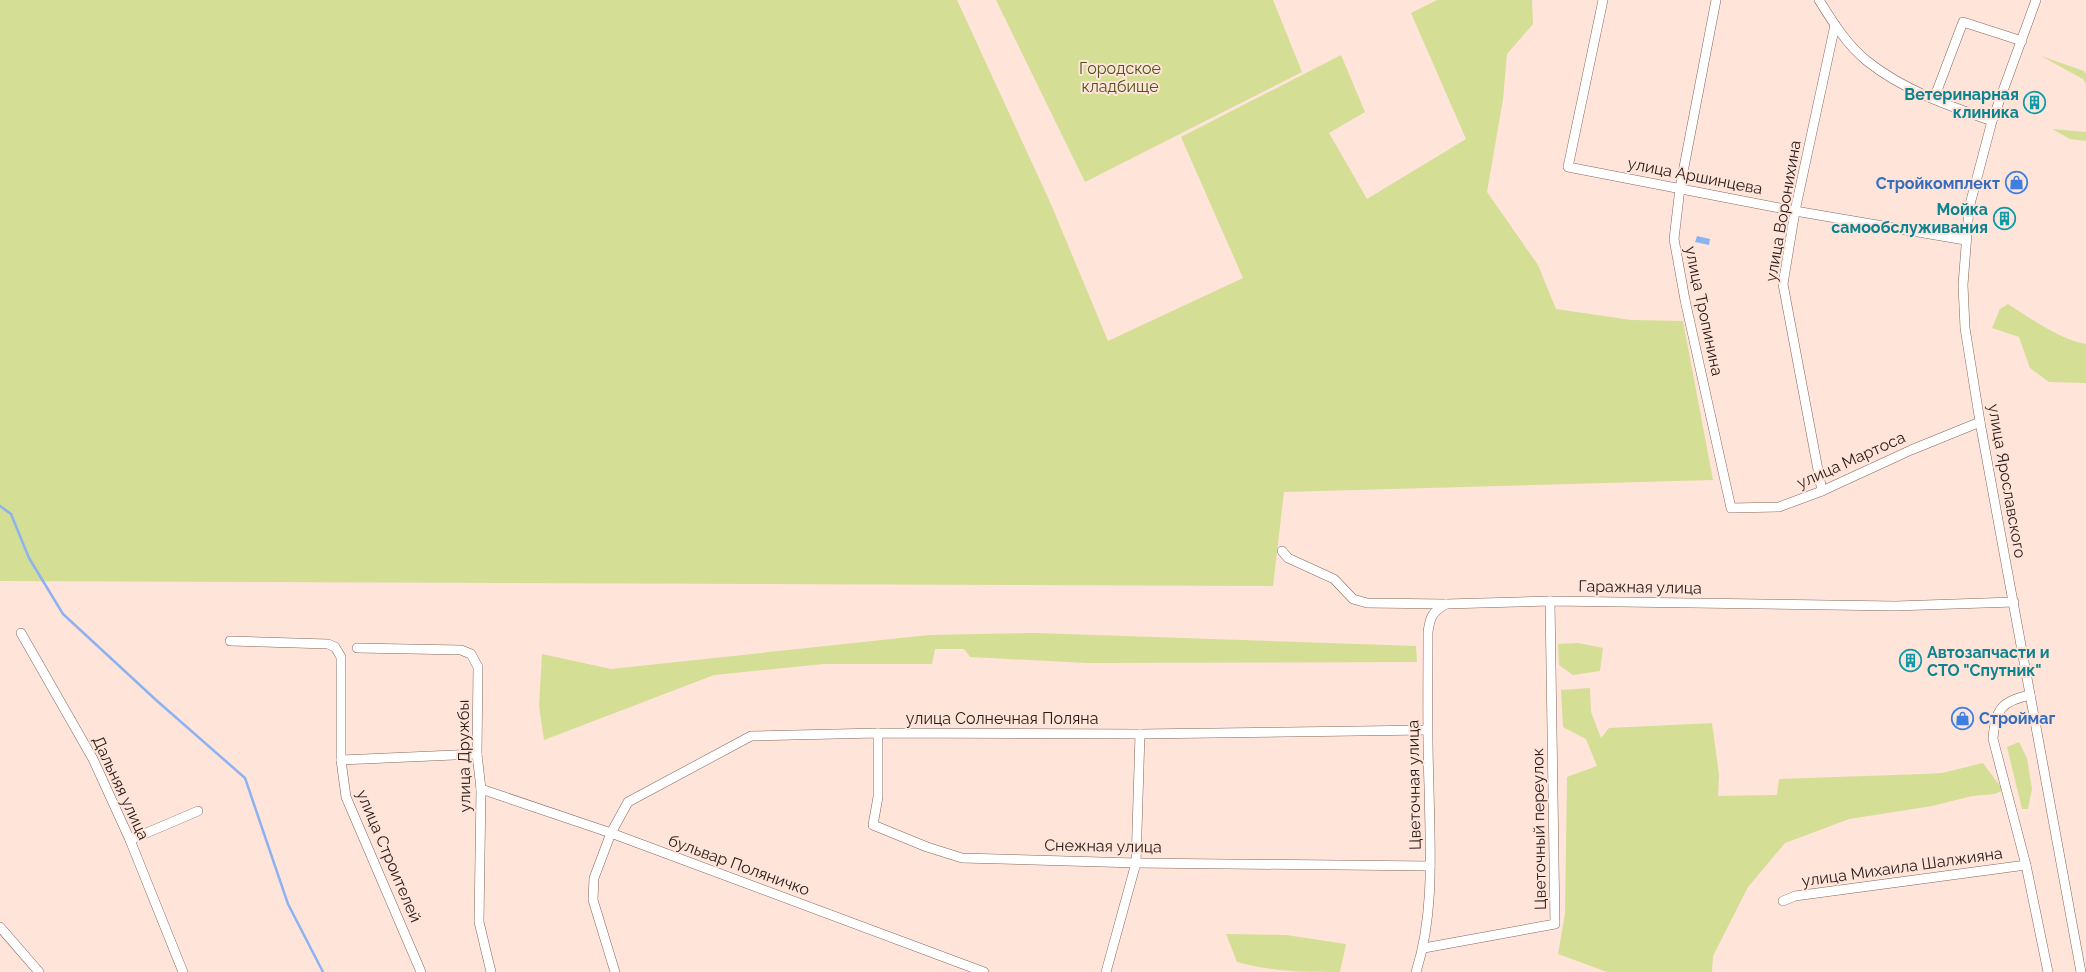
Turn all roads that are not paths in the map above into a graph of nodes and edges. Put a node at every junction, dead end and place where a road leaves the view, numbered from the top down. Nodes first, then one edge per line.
1 (1603, 0) edge
2 (1716, 0) edge
3 (1819, 0) edge
4 (2036, 0) edge
5 (1835, 25) junction
6 (2022, 41) junction
7 (1945, 105) junction
8 (1992, 121) junction
9 (1680, 188) junction
10 (1795, 211) junction
11 (1965, 240) junction
12 (1980, 422) junction
13 (1822, 491) junction
14 (1731, 508) joint
15 (1282, 551) dead end
16 (1550, 601) junction
17 (2014, 602) junction
18 (1446, 604) junction
19 (22, 633) dead end
20 (230, 641) dead end
21 (357, 648) dead end
22 (2030, 695) junction
23 (1427, 730) junction
24 (878, 733) junction
25 (1140, 734) junction
26 (477, 754) junction
27 (341, 760) junction
28 (481, 789) junction
29 (198, 811) dead end
30 (611, 833) junction
31 (130, 840) junction
32 (1136, 863) junction
33 (2026, 865) junction
34 (1430, 866) junction
35 (1783, 901) dead end
36 (0, 927) edge
37 (1424, 948) junction
38 (39, 972) edge
39 (183, 972) edge
40 (421, 972) edge
41 (491, 972) edge
42 (615, 972) edge
43 (984, 972) edge
44 (1106, 972) edge
45 (1416, 972) edge
46 (2048, 972) edge
47 (2081, 972) edge

1 - 9 street, улица Аршинцева
2 - 9 street, улица Тропинина
3 - 5 street
4 - 6 street, улица Ярославского
5 - 7 street
5 - 10 street, улица Воронихина
6 - 7 street
6 - 8 street, улица Ярославского
7 - 8 street
8 - 11 street, улица Ярославского
9 - 10 street, улица Аршинцева
9 - 14 street, улица Тропинина
10 - 11 street, улица Аршинцева
10 - 13 street, улица Воронихина
11 - 12 street, улица Ярославского
12 - 13 street, улица Мартоса
12 - 17 street, улица Ярославского
13 - 14 street, улица Мартоса
15 - 18 street, Гаражная улица
16 - 17 street, Гаражная улица
16 - 18 street, Гаражная улица
16 - 37 street, Цветочный переулок
17 - 22 street, улица Ярославского
18 - 23 street, Цветочная улица
19 - 31 street, Дальняя улица
20 - 27 street, улица Строителей
21 - 26 street, улица Дружбы
22 - 33 street
22 - 47 street, улица Ярославского
23 - 25 street, улица Солнечная Поляна
23 - 34 street, Цветочная улица
24 - 25 street, улица Солнечная Поляна
24 - 30 street, улица Солнечная Поляна
24 - 32 street, Снежная улица
25 - 32 street
26 - 27 street
26 - 28 street, улица Дружбы
27 - 40 street, улица Строителей
28 - 30 street, бульвар Поляничко
28 - 41 street, улица Дружбы
29 - 31 street
30 - 42 street, улица Солнечная Поляна
30 - 43 street, бульвар Поляничко
31 - 39 street, Дальняя улица
32 - 34 street, Снежная улица
32 - 44 street
33 - 35 street, улица Михаила Шалжияна
33 - 46 street
34 - 37 street, Цветочная улица
36 - 38 street
37 - 45 street, Цветочная улица

